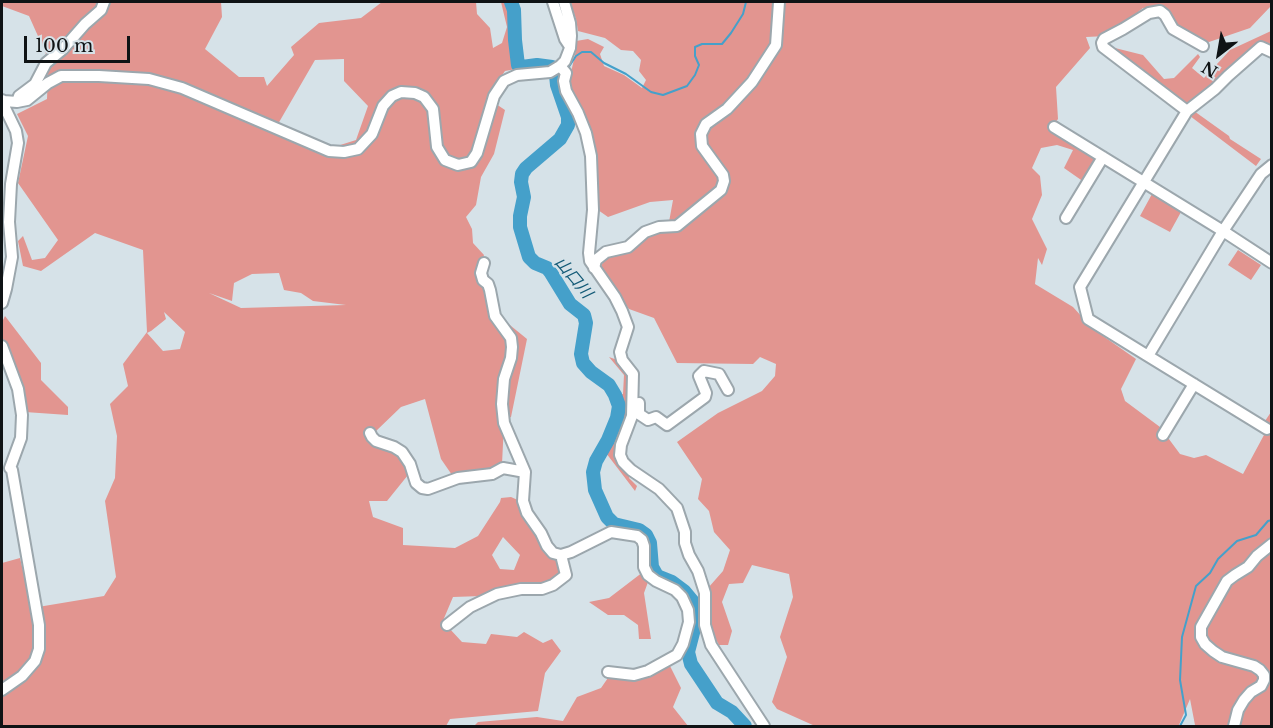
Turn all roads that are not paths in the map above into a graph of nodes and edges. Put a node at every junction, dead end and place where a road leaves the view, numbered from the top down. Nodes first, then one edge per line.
1 (104, 2) edge
2 (553, 2) edge
3 (564, 2) edge
4 (779, 2) edge
5 (1203, 45) dead end
6 (570, 48) junction
7 (1272, 52) edge
8 (563, 69) junction
9 (3, 100) edge
10 (17, 102) junction
11 (1187, 111) junction
12 (1054, 127) dead end
13 (1103, 157) junction
14 (1272, 165) edge
15 (1143, 183) junction
16 (1066, 218) dead end
17 (1223, 231) junction
18 (484, 263) dead end
19 (1272, 263) edge
20 (594, 268) junction
21 (2, 303) edge
22 (2, 346) edge
23 (1148, 356) junction
24 (1194, 384) junction
25 (728, 390) dead end
26 (633, 397) junction
27 (1267, 429) dead end
28 (370, 433) dead end
29 (1163, 435) dead end
30 (6, 468) edge
31 (525, 472) junction
32 (1272, 544) edge
33 (561, 555) junction
34 (689, 622) junction
35 (705, 625) junction
36 (447, 626) dead end
37 (608, 672) dead end
38 (2, 690) edge
39 (764, 726) edge
40 (1234, 726) edge

1 - 10 street
2 - 6 street
3 - 6 street
4 - 20 street
5 - 11 street
6 - 8 street
7 - 11 street
8 - 10 street
8 - 20 street
9 - 10 street
9 - 21 street
11 - 15 street
12 - 13 street
13 - 15 street
13 - 16 street
14 - 17 street
15 - 17 street
15 - 23 street
17 - 19 street
17 - 23 street
18 - 31 street
20 - 26 street
22 - 30 street
23 - 24 street
24 - 27 street
24 - 29 street
25 - 26 street
26 - 35 street
28 - 31 street
30 - 38 street
31 - 33 street
32 - 40 street
33 - 34 street
33 - 36 street
34 - 35 street
34 - 37 street
35 - 39 street

